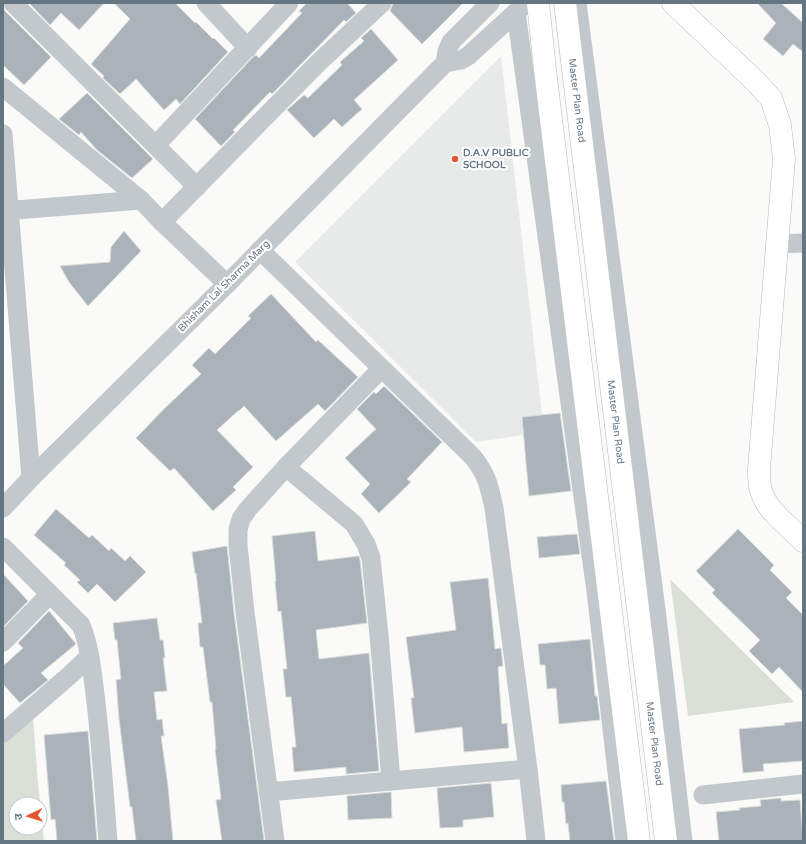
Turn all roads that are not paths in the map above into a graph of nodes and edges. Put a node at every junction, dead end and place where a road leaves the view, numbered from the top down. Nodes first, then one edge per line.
1 (13, 3) edge
2 (206, 3) edge
3 (289, 3) edge
4 (382, 3) edge
5 (538, 3) edge
6 (565, 3) edge
7 (577, 3) edge
8 (673, 3) edge
9 (486, 4) edge
10 (521, 8) edge
11 (248, 48) junction
12 (445, 64) junction
13 (3, 87) edge
14 (3, 134) edge
15 (156, 145) junction
16 (197, 187) junction
17 (141, 200) junction
18 (6, 211) edge
19 (162, 222) junction
20 (803, 243) edge
21 (777, 244) junction
22 (260, 250) junction
23 (227, 284) junction
24 (381, 369) junction
25 (286, 466) junction
26 (31, 478) junction
27 (3, 508) edge
28 (803, 541) edge
29 (3, 547) edge
30 (50, 594) junction
31 (3, 642) edge
32 (90, 656) junction
33 (3, 733) edge
34 (528, 769) junction
35 (391, 781) junction
36 (803, 784) edge
37 (268, 792) junction
38 (703, 795) dead end
39 (108, 841) edge
40 (274, 841) edge
41 (536, 841) edge
42 (625, 841) edge
43 (639, 841) edge
44 (666, 841) edge
45 (683, 841) edge

1 - 15 street
2 - 11 street
3 - 11 street
4 - 16 street
5 - 43 main road
6 - 44 main road, Master Plan Road
7 - 45 street
8 - 21 main road
9 - 12 street
10 - 12 street, Bhisham Lal Sharma Marg
10 - 42 street
11 - 15 street
12 - 22 street, Bhisham Lal Sharma Marg
13 - 17 street
14 - 18 street
15 - 16 street
16 - 19 street
17 - 18 street
17 - 19 street
18 - 26 street
19 - 23 street
20 - 21 street
21 - 28 main road
22 - 23 street, Bhisham Lal Sharma Marg
22 - 24 street
23 - 26 street, Bhisham Lal Sharma Marg
24 - 25 street
24 - 34 street
25 - 35 street
25 - 37 street
26 - 27 street, Bhisham Lal Sharma Marg
29 - 30 street
30 - 31 street
30 - 32 street
32 - 33 street
32 - 39 street
34 - 35 street
34 - 41 street
35 - 37 street
36 - 38 street
37 - 40 street

